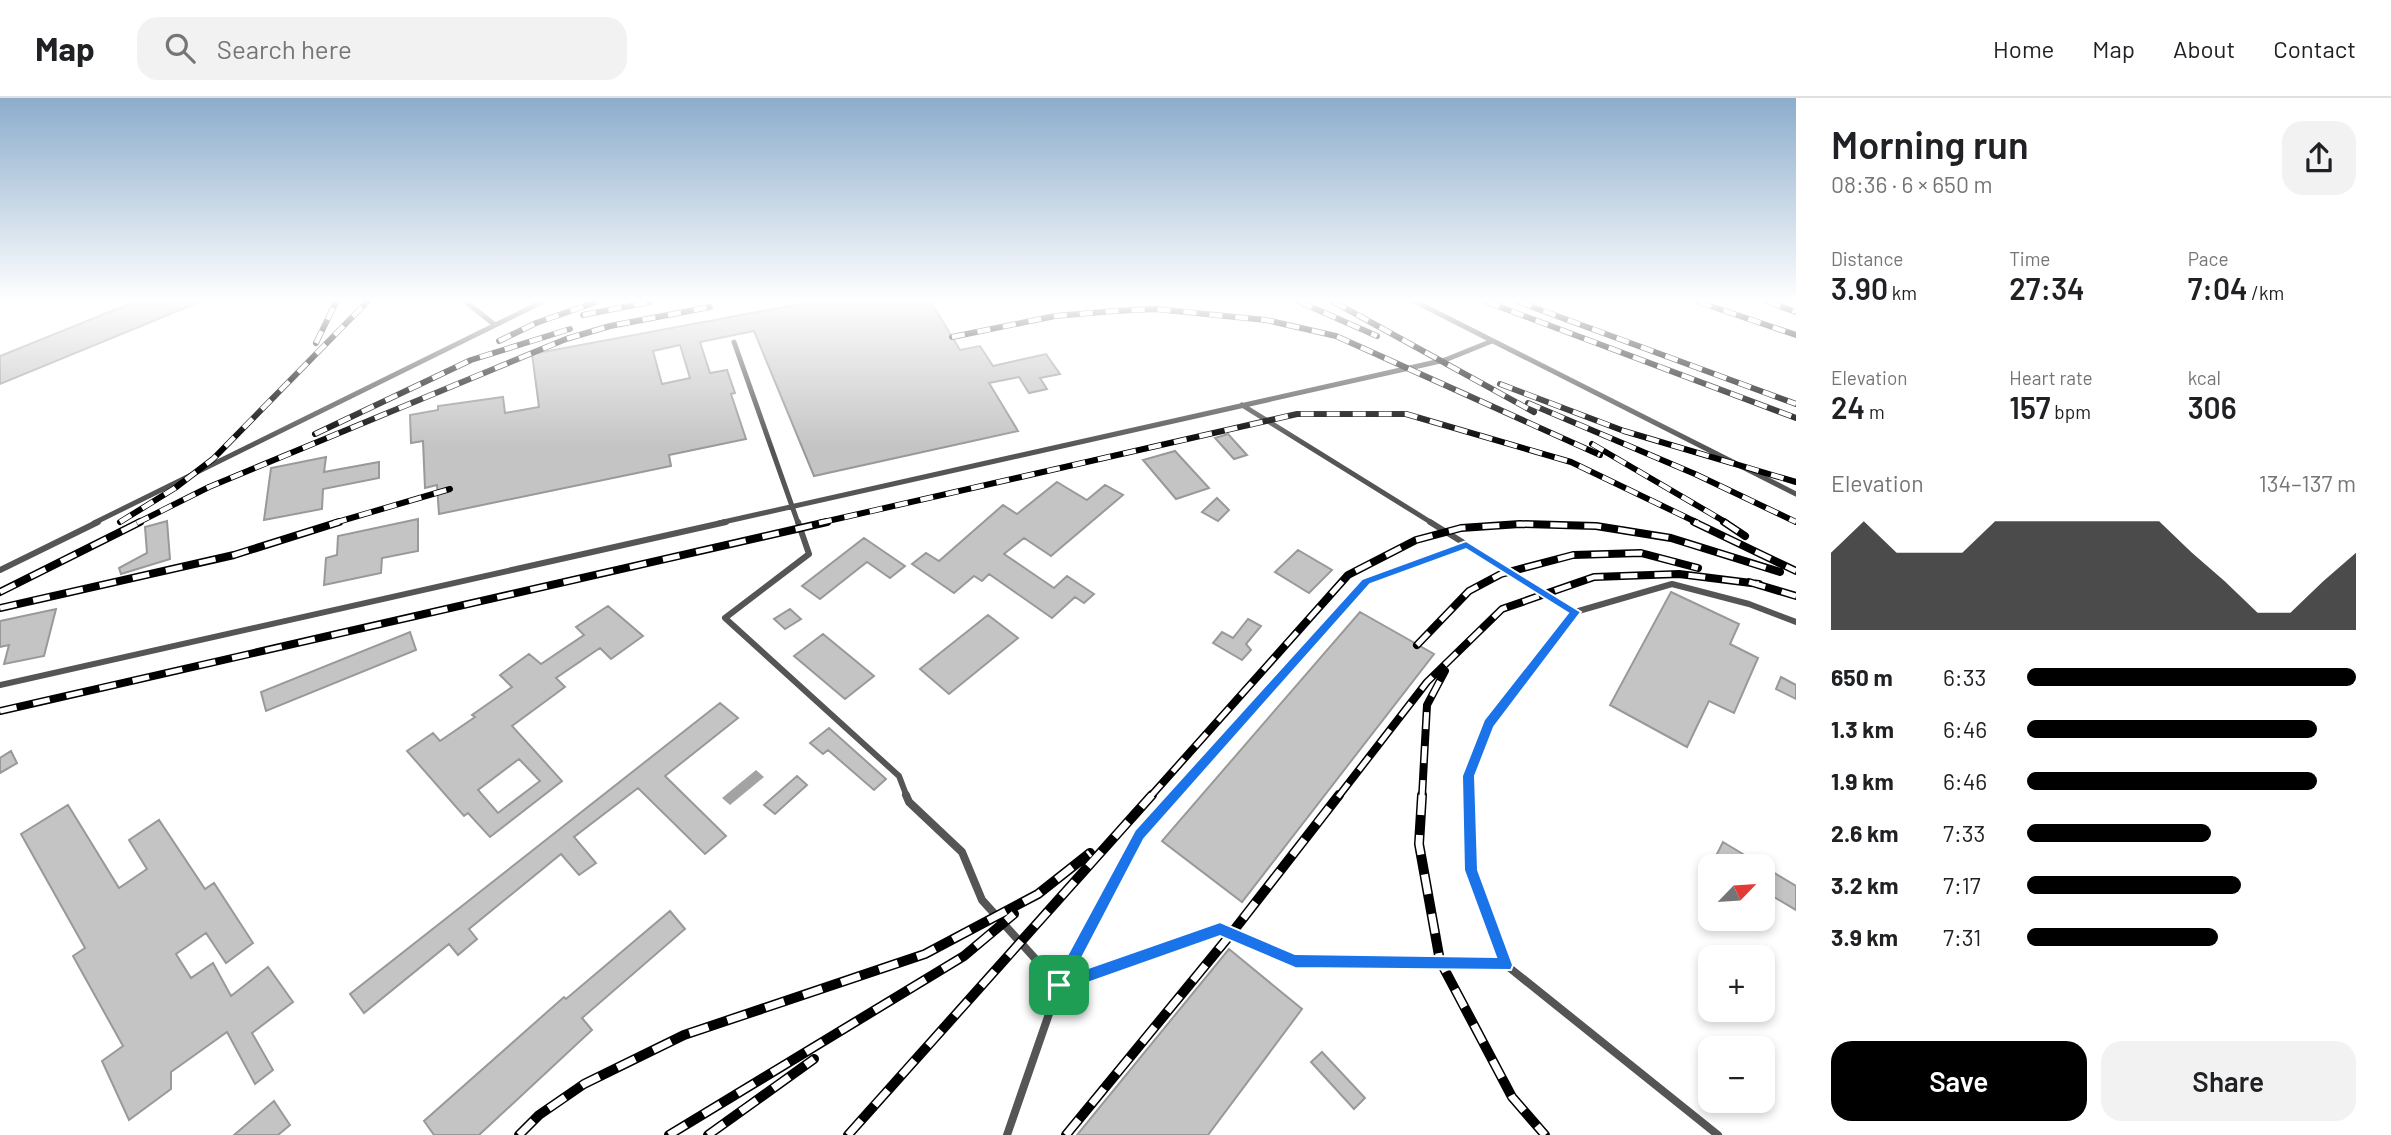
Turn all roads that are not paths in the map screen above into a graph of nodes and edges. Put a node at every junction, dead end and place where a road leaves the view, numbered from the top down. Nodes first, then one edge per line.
1 (444, 350) edge
2 (737, 350) edge
3 (1469, 350) edge
4 (1511, 350) edge
5 (1242, 405) junction
6 (1796, 494) edge
7 (795, 506) junction
8 (1466, 544) junction
9 (0, 570) edge
10 (1575, 612) junction
11 (1796, 622) edge
12 (0, 685) edge
13 (1506, 965) junction
14 (1059, 985) junction
15 (1007, 1135) edge
16 (1718, 1135) edge

1 - 9 lane
2 - 7 lane
3 - 5 lane
4 - 6 lane
5 - 7 lane
5 - 8 lane
7 - 12 lane
7 - 14 lane
8 - 10 lane
8 - 14 lane
10 - 11 lane
10 - 13 lane
13 - 14 lane
13 - 16 lane
14 - 15 lane

